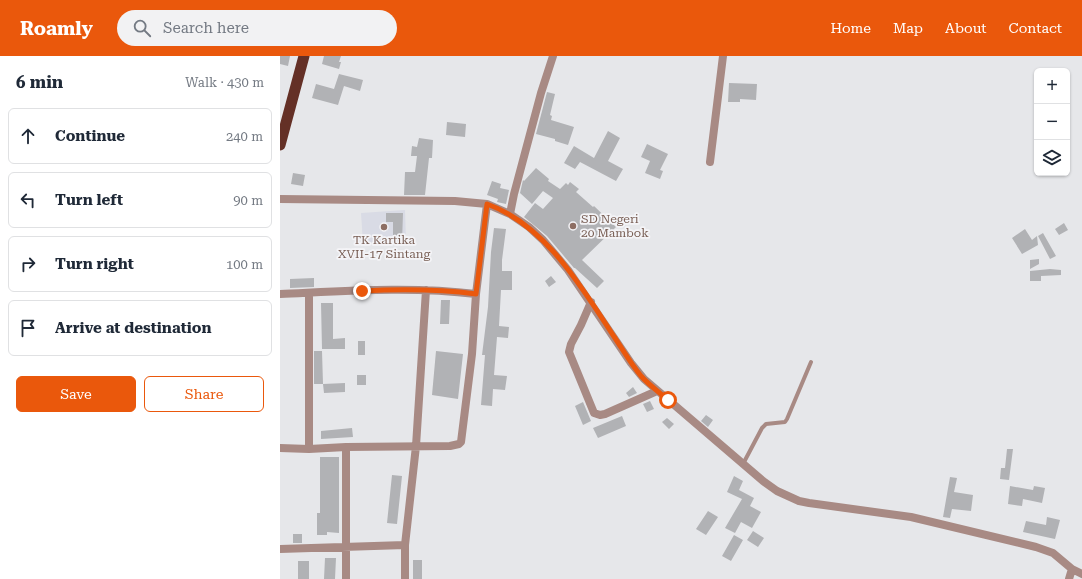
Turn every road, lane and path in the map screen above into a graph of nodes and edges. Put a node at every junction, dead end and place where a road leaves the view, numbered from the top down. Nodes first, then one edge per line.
1 (304, 56) edge
2 (553, 56) edge
3 (723, 56) edge
4 (280, 145) edge
5 (710, 162) dead end
6 (280, 199) edge
7 (487, 204) junction
8 (510, 214) junction
9 (426, 290) junction
10 (309, 293) junction
11 (280, 294) edge
12 (476, 294) junction
13 (591, 302) junction
14 (811, 362) dead end
15 (657, 391) junction
16 (416, 446) junction
17 (346, 447) junction
18 (280, 448) edge
19 (309, 449) junction
20 (743, 465) junction
21 (405, 545) junction
22 (346, 548) junction
23 (280, 549) edge
24 (1072, 569) junction
25 (1082, 574) edge
26 (346, 579) edge
27 (405, 579) edge
28 (1069, 579) edge

1 - 4 highway
2 - 8 street
3 - 5 street
6 - 7 street
7 - 8 street
7 - 12 street
8 - 13 street
9 - 10 street
9 - 12 street
9 - 16 street
10 - 11 street
10 - 19 street
12 - 16 street
13 - 15 street
13 - 15 street
14 - 20 lane
15 - 20 street
16 - 17 street
16 - 21 street
17 - 19 street
17 - 22 street
18 - 19 street
20 - 24 street
21 - 22 street
21 - 27 street
22 - 23 street
22 - 26 street
24 - 25 street
24 - 28 street

